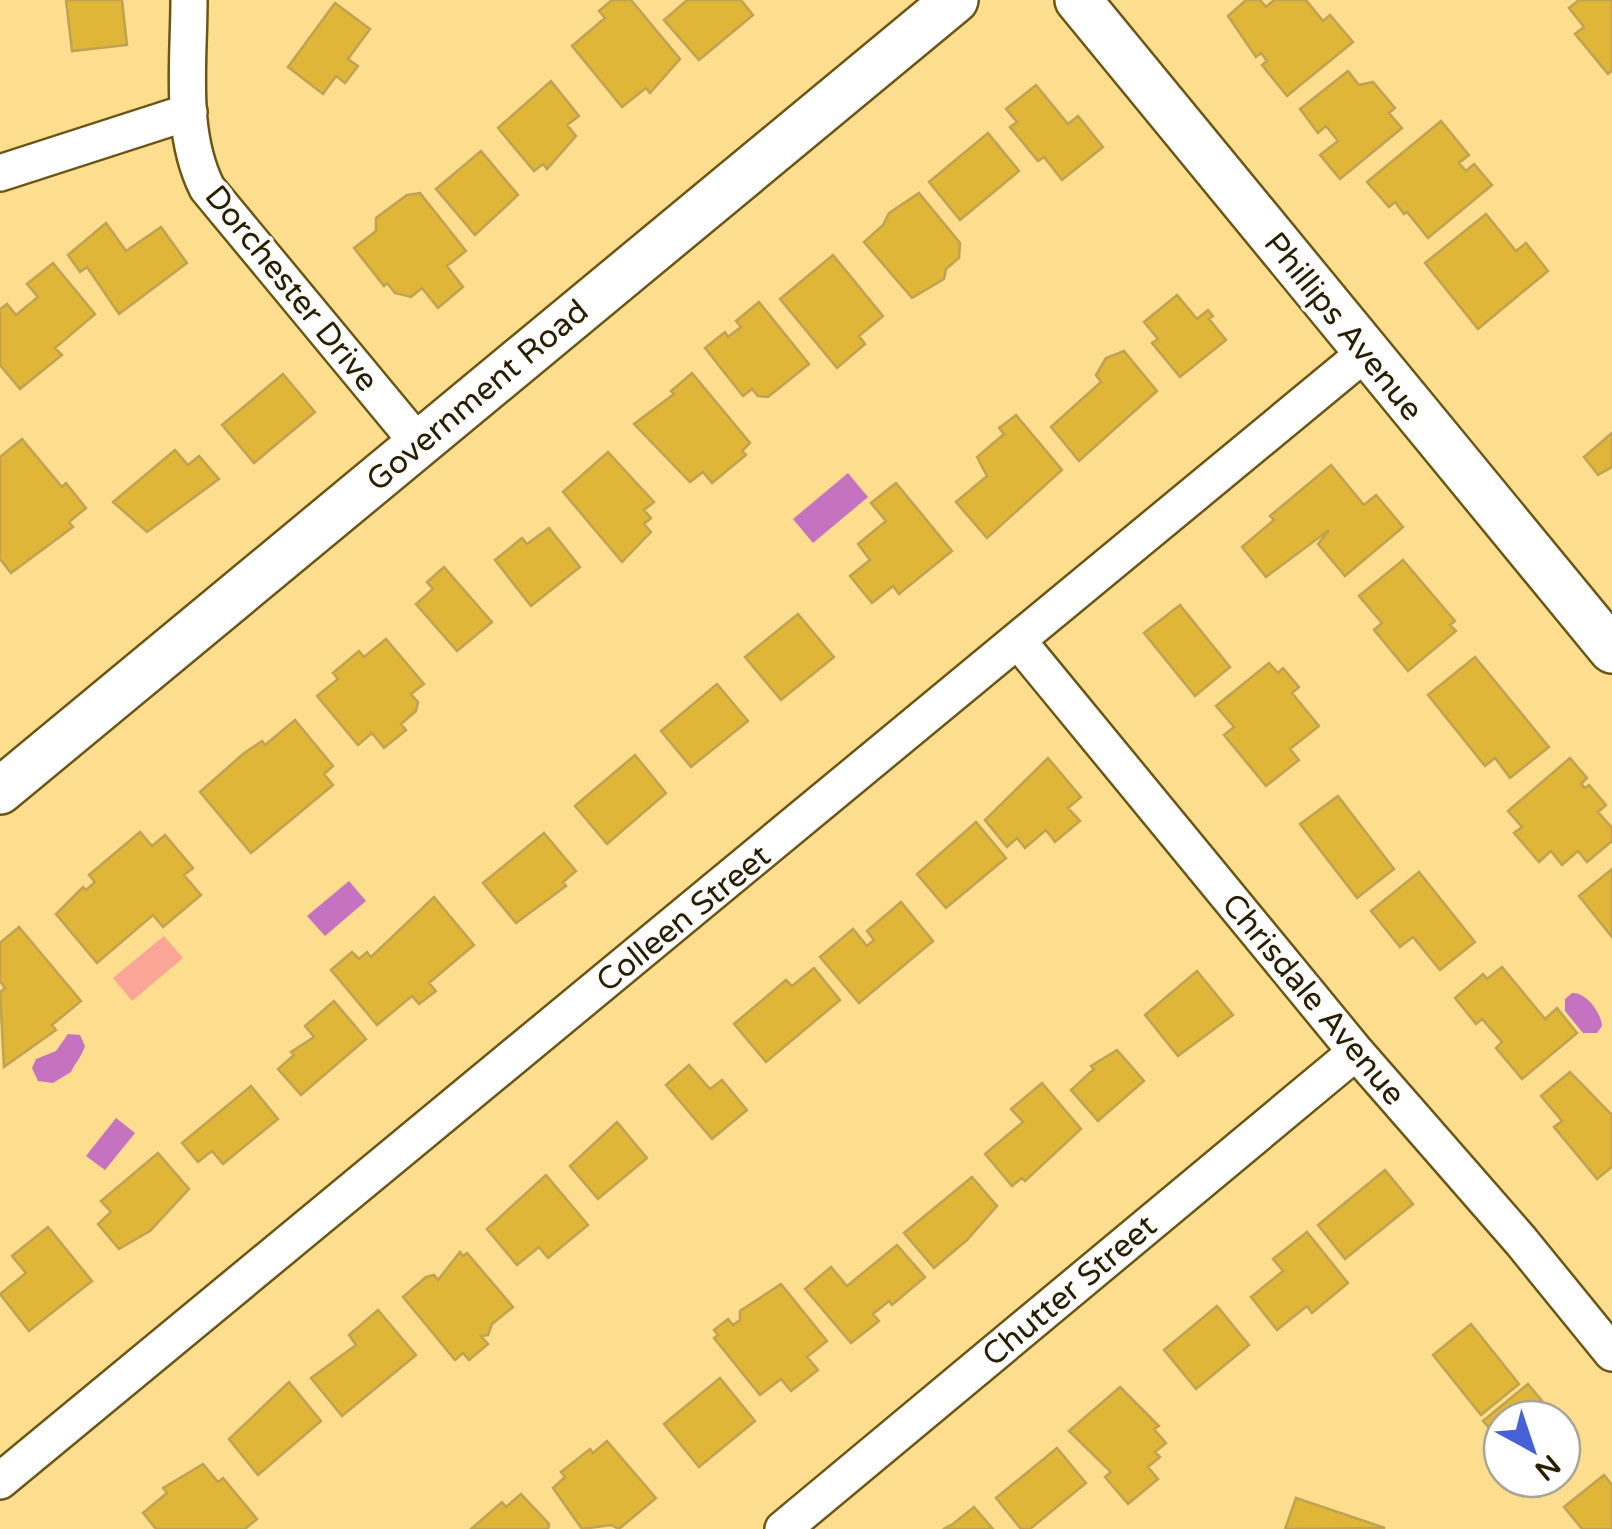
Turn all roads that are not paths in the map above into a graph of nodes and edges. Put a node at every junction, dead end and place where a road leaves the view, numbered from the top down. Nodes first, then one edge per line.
1 (189, 0) edge
2 (955, 0) edge
3 (1078, 0) edge
4 (188, 112) junction
5 (0, 173) edge
6 (1364, 353) junction
7 (419, 444) junction
8 (1019, 642) junction
9 (1612, 650) edge
10 (0, 791) edge
11 (1356, 1052) junction
12 (1612, 1353) edge
13 (0, 1481) edge
14 (783, 1529) edge

1 - 4 street, Dorchester Drive
2 - 7 street, Government Road
3 - 6 street, Phillips Avenue
4 - 5 street
4 - 7 street, Dorchester Drive
6 - 8 street, Colleen Street
6 - 9 street, Phillips Avenue
7 - 10 street, Government Road
8 - 11 street, Chrisdale Avenue
8 - 13 street, Colleen Street
11 - 12 street, Chrisdale Avenue
11 - 14 street, Chutter Street

